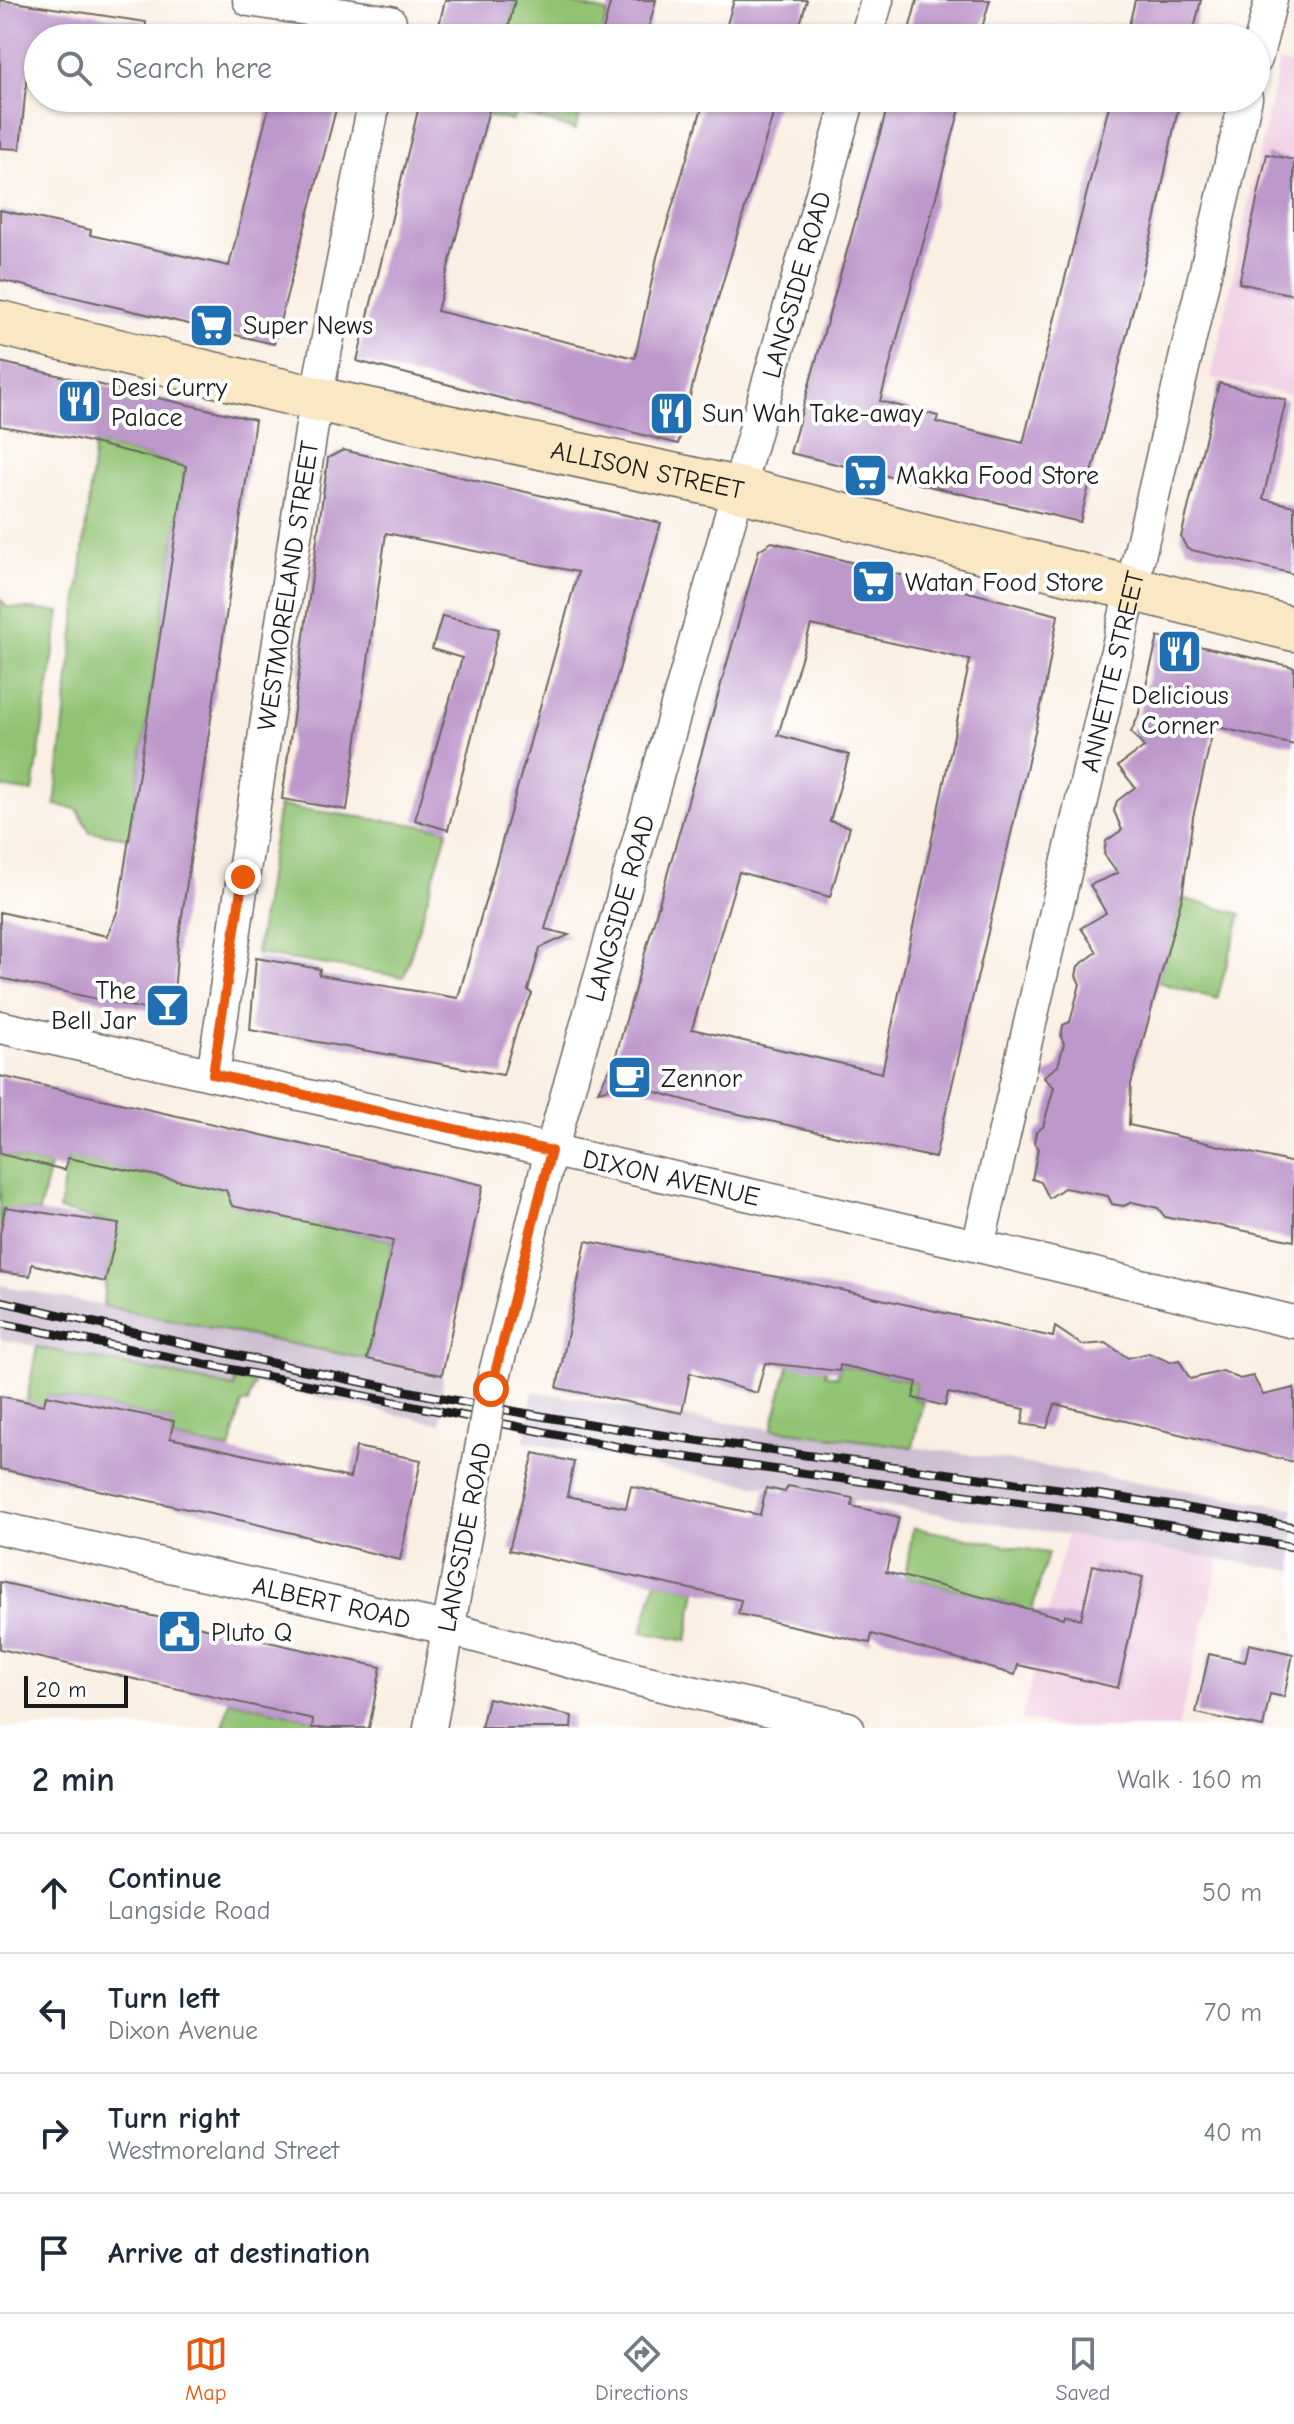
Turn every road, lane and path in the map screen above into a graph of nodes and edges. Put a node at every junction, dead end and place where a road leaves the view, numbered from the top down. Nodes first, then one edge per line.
1 (249, 0) edge
2 (877, 0) edge
3 (1271, 0) edge
4 (393, 20) edge
5 (870, 24) edge
6 (1265, 24) edge
7 (372, 112) edge
8 (845, 112) edge
9 (1243, 112) edge
10 (0, 323) edge
11 (316, 399) junction
12 (737, 489) junction
13 (1130, 590) junction
14 (1294, 629) edge
15 (0, 1027) edge
16 (213, 1074) junction
17 (551, 1151) junction
18 (978, 1246) junction
19 (1294, 1322) edge
20 (0, 1528) edge
21 (446, 1628) junction
22 (430, 1728) edge
23 (848, 1728) edge

1 - 4 street
2 - 5 street
3 - 6 street
7 - 11 street, WESTMORELAND STREET
8 - 12 street, LANGSIDE ROAD
9 - 13 street, ANNETTE STREET
10 - 11 street, ALLISON STREET
11 - 12 street, ALLISON STREET
11 - 16 street, WESTMORELAND STREET
12 - 13 street, ALLISON STREET
12 - 17 street, LANGSIDE ROAD
13 - 14 street, ALLISON STREET
13 - 18 street, ANNETTE STREET
15 - 16 street, DIXON AVENUE
16 - 17 street, DIXON AVENUE
17 - 18 street, DIXON AVENUE
17 - 21 street, LANGSIDE ROAD, bridge
18 - 19 street, DIXON AVENUE
20 - 21 street, ALBERT ROAD
21 - 22 street, LANGSIDE ROAD
21 - 23 street, ALBERT ROAD

